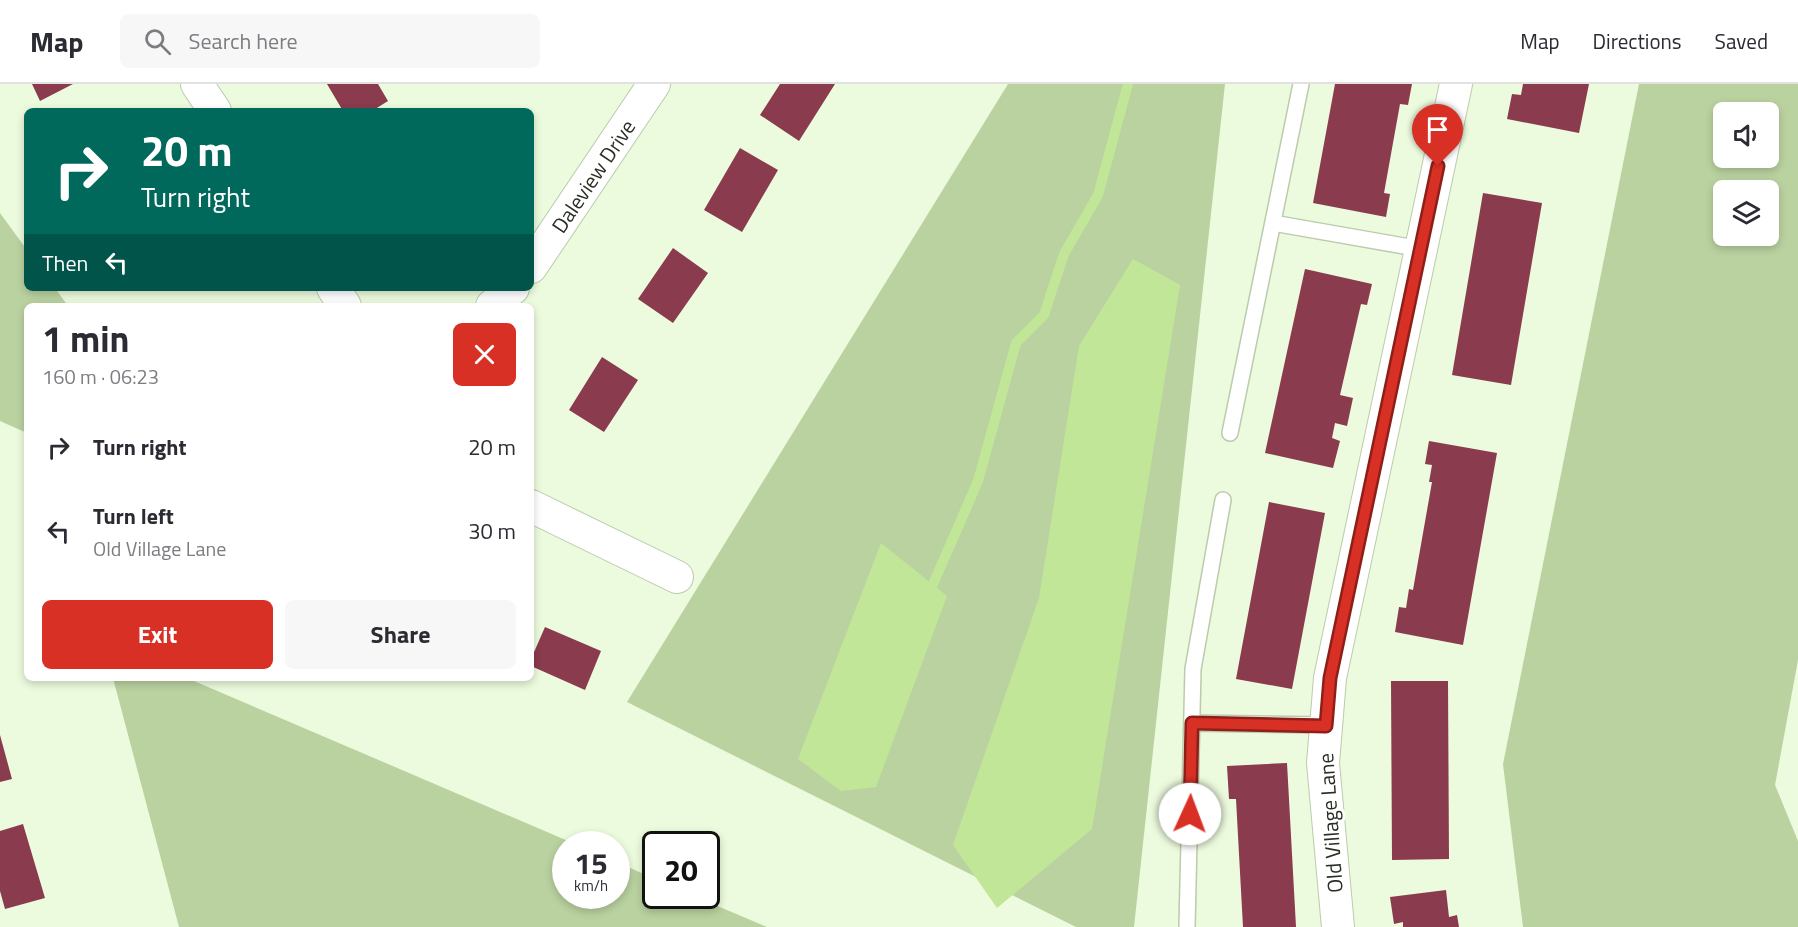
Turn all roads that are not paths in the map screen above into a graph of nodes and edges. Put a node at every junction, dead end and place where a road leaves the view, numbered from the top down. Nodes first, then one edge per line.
1 (197, 84) edge
2 (654, 84) edge
3 (1301, 84) edge
4 (1456, 84) edge
5 (214, 108) edge
6 (1274, 223) junction
7 (1421, 249) junction
8 (534, 263) edge
9 (510, 291) edge
10 (496, 303) edge
11 (1230, 433) dead end
12 (1223, 500) dead end
13 (534, 507) edge
14 (677, 577) dead end
15 (1192, 723) junction
16 (1326, 726) junction
17 (1187, 927) edge
18 (1338, 927) edge

1 - 5 street
2 - 8 street, Daleview Drive
3 - 6 lane
4 - 7 street, Old Village Lane
6 - 7 lane
6 - 11 lane
7 - 16 street, Old Village Lane
9 - 10 street
12 - 15 lane
13 - 14 street
15 - 16 lane
15 - 17 lane
16 - 18 street, Old Village Lane

